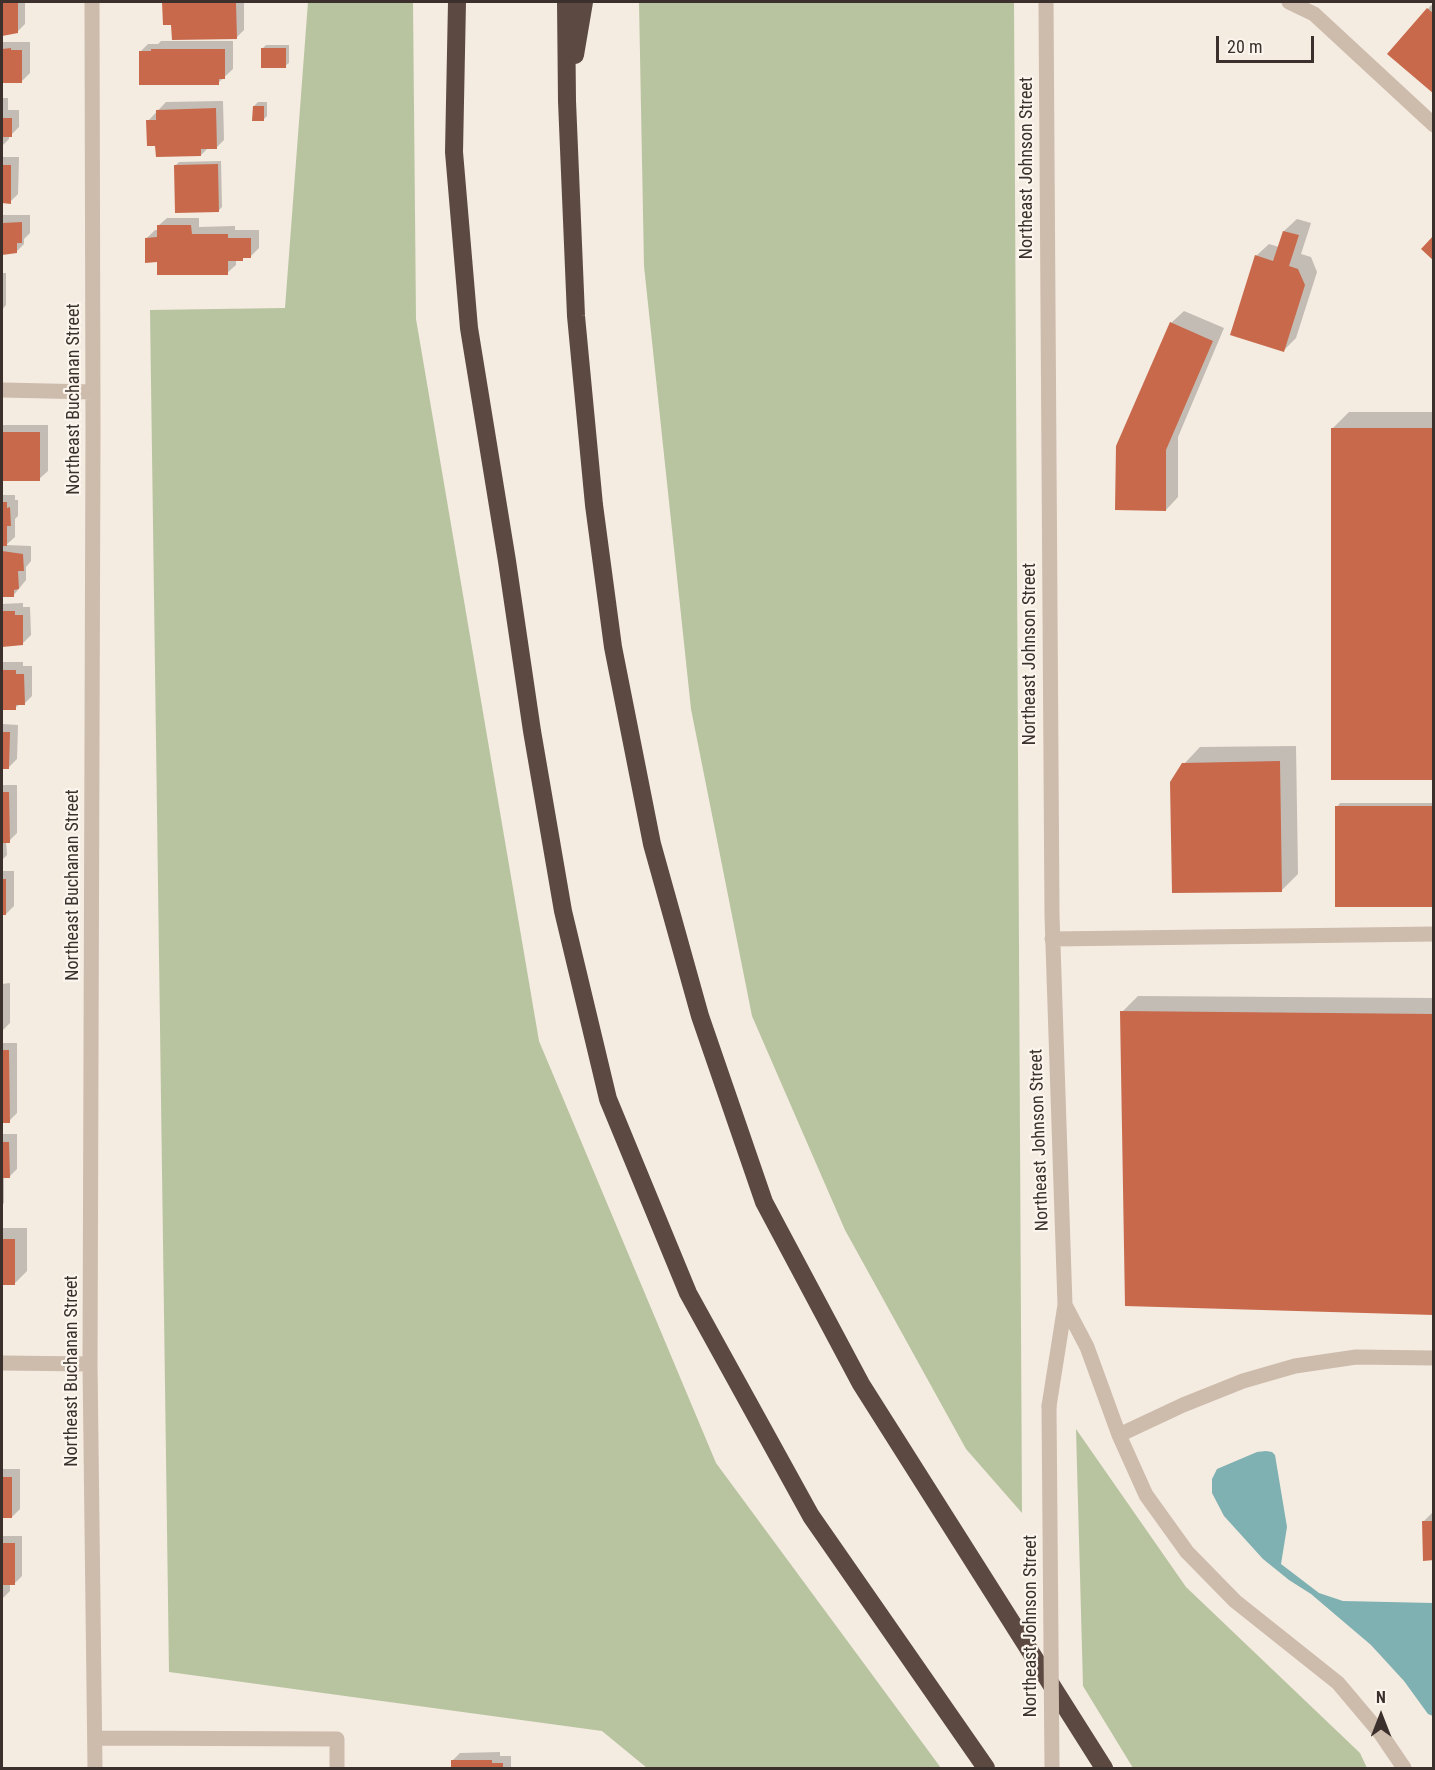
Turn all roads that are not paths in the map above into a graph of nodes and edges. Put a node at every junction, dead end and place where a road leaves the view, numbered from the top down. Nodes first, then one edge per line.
1 (92, 2) edge
2 (457, 2) edge
3 (566, 2) edge
4 (584, 2) edge
5 (1046, 2) edge
6 (1289, 2) edge
7 (567, 101) junction
8 (1434, 125) edge
9 (2, 390) edge
10 (93, 392) junction
11 (1434, 934) edge
12 (1053, 939) junction
13 (1065, 1305) junction
14 (1434, 1358) edge
15 (2, 1363) edge
16 (90, 1364) junction
17 (1119, 1435) junction
18 (95, 1738) junction
19 (95, 1768) edge
20 (337, 1768) edge
21 (986, 1768) edge
22 (1052, 1768) edge
23 (1104, 1768) edge
24 (1404, 1768) edge

1 - 10 street, Northeast Buchanan Street
2 - 21 highway
3 - 7 highway
4 - 7 highway
5 - 12 street, Northeast Johnson Street
6 - 8 street
7 - 23 highway
9 - 10 street
10 - 16 street, Northeast Buchanan Street
11 - 12 street
12 - 13 street, Northeast Johnson Street
13 - 17 street, Northeast Johnson Street
13 - 22 street, Northeast Johnson Street, bridge
14 - 17 street
15 - 16 street
16 - 18 street, Northeast Buchanan Street
17 - 24 street, Northeast Johnson Street
18 - 19 street, Northeast Buchanan Street
18 - 20 street

